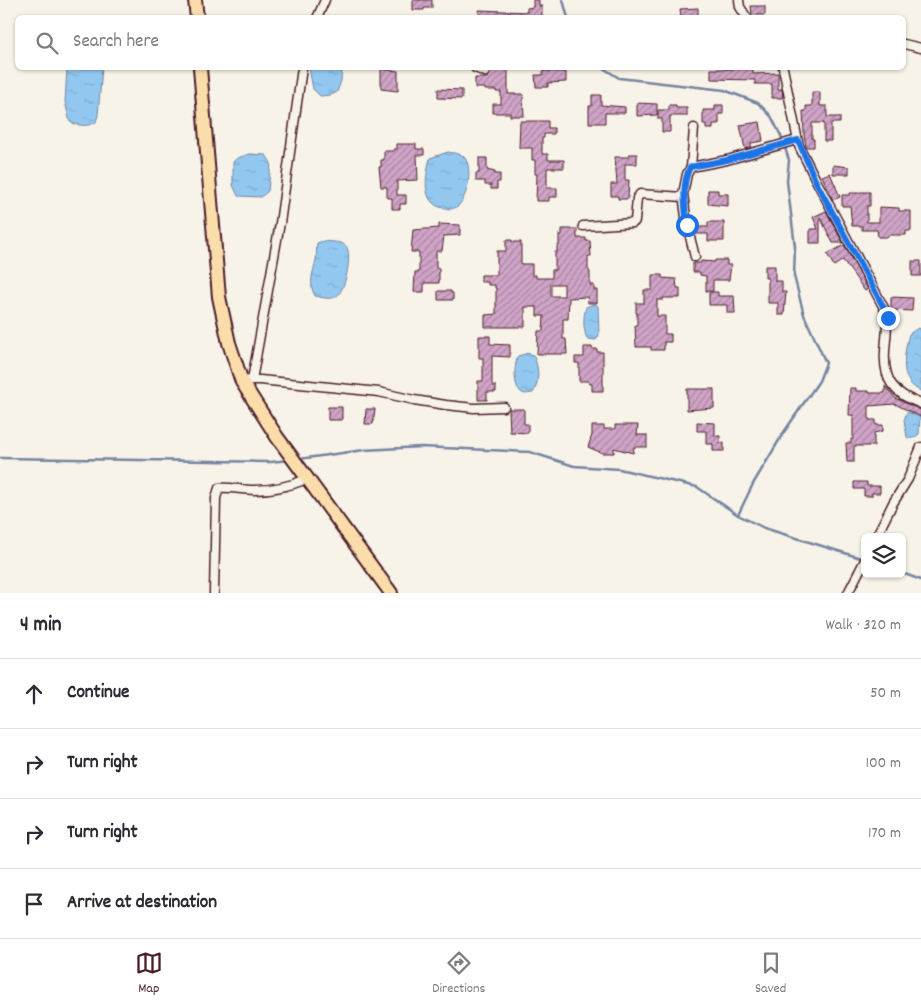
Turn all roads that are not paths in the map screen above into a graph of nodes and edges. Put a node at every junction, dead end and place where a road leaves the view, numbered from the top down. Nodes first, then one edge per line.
1 (195, 0) edge
2 (325, 0) edge
3 (739, 0) edge
4 (196, 15) edge
5 (318, 15) edge
6 (745, 15) edge
7 (906, 44) edge
8 (921, 48) edge
9 (200, 70) edge
10 (302, 70) edge
11 (480, 70) edge
12 (783, 70) edge
13 (485, 72) dead end
14 (694, 128) dead end
15 (795, 141) junction
16 (690, 167) junction
17 (684, 197) junction
18 (583, 226) dead end
19 (695, 257) dead end
20 (247, 381) junction
21 (921, 404) edge
22 (504, 407) dead end
23 (921, 447) edge
24 (307, 479) junction
25 (878, 533) edge
26 (861, 568) edge
27 (214, 593) edge
28 (391, 593) edge
29 (848, 593) edge

1 - 4 main road
2 - 5 street
3 - 6 street
7 - 8 street
9 - 20 main road
10 - 20 street
11 - 13 street
12 - 15 street
14 - 16 street
15 - 16 street
15 - 21 street
16 - 17 street
17 - 18 street
17 - 19 street
20 - 22 street
20 - 24 main road
23 - 25 street
24 - 27 street
24 - 28 main road
26 - 29 street

